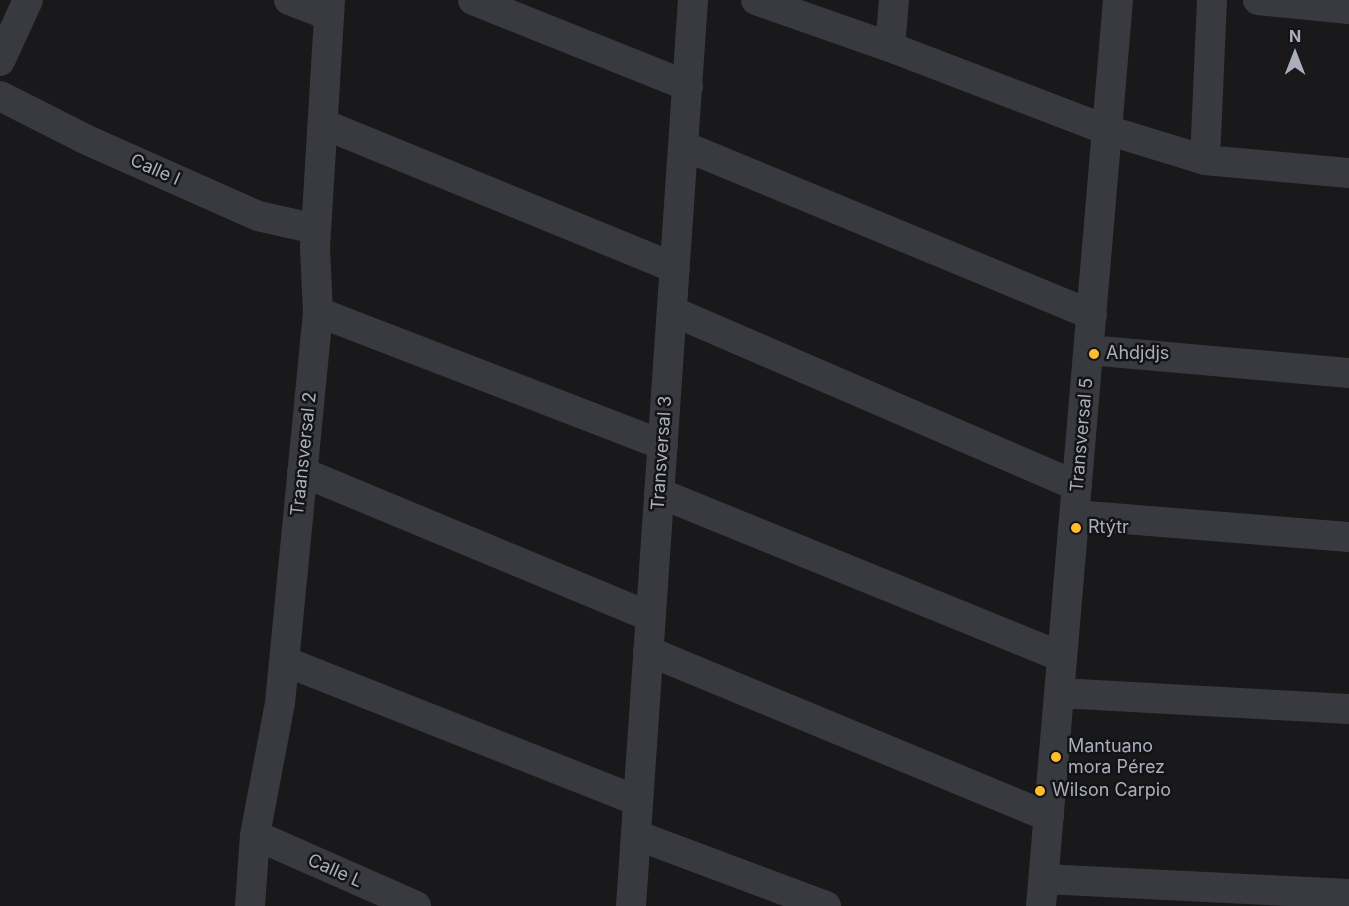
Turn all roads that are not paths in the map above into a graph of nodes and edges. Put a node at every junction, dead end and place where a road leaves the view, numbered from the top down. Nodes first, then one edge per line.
1 (28, 0) edge
2 (289, 0) edge
3 (473, 0) edge
4 (693, 0) edge
5 (756, 0) edge
6 (894, 0) edge
7 (1118, 0) edge
8 (1212, 0) edge
9 (1258, 0) edge
10 (329, 8) edge
11 (1349, 9) edge
12 (890, 47) junction
13 (0, 61) edge
14 (688, 86) junction
15 (0, 96) edge
16 (323, 124) junction
17 (1107, 130) junction
18 (684, 146) junction
19 (1205, 160) junction
20 (1349, 173) edge
21 (316, 229) junction
22 (675, 268) junction
23 (672, 311) junction
24 (318, 312) junction
25 (1092, 315) junction
26 (1089, 350) junction
27 (1349, 373) edge
28 (663, 445) junction
29 (302, 472) junction
30 (659, 494) junction
31 (1076, 501) junction
32 (1349, 537) edge
33 (651, 617) junction
34 (648, 651) junction
35 (1062, 657) junction
36 (284, 661) junction
37 (1060, 693) junction
38 (1349, 710) edge
39 (638, 801) junction
40 (1049, 817) junction
41 (255, 835) junction
42 (636, 835) junction
43 (1042, 892) edge
44 (1349, 894) edge
45 (250, 906) edge
46 (416, 906) edge
47 (631, 906) edge
48 (826, 906) edge

1 - 13 street
2 - 10 street
3 - 14 street
4 - 14 street, Transversal 3
5 - 12 street
6 - 12 street
7 - 17 street, Transversal 5
8 - 19 street
9 - 11 street
10 - 16 street, Traansversal 2
12 - 17 street
14 - 18 street, Transversal 3
15 - 21 street, Calle I
16 - 21 street, Traansversal 2
16 - 22 street
17 - 19 street
17 - 25 street, Transversal 5
18 - 22 street, Transversal 3
18 - 25 street
19 - 20 street
21 - 24 street, Traansversal 2
22 - 23 street, Transversal 3
23 - 28 street, Transversal 3
23 - 31 street
24 - 28 street
24 - 29 street, Traansversal 2
25 - 26 street, Transversal 5
26 - 27 street
26 - 31 street, Transversal 5
28 - 30 street, Transversal 3
29 - 33 street
29 - 36 street, Traansversal 2
30 - 33 street, Transversal 3
30 - 35 street
31 - 32 street
31 - 35 street, Transversal 5
33 - 34 street, Transversal 3
34 - 39 street, Transversal 3
34 - 40 street
35 - 37 street, Transversal 5
36 - 39 street
36 - 41 street, Traansversal 2
37 - 38 street
37 - 40 street, Transversal 5
39 - 42 street, Transversal 3
40 - 43 street, Transversal 5
41 - 45 street, Traansversal 2
41 - 46 street, Calle L
42 - 47 street, Transversal 3
42 - 48 street
43 - 44 street

